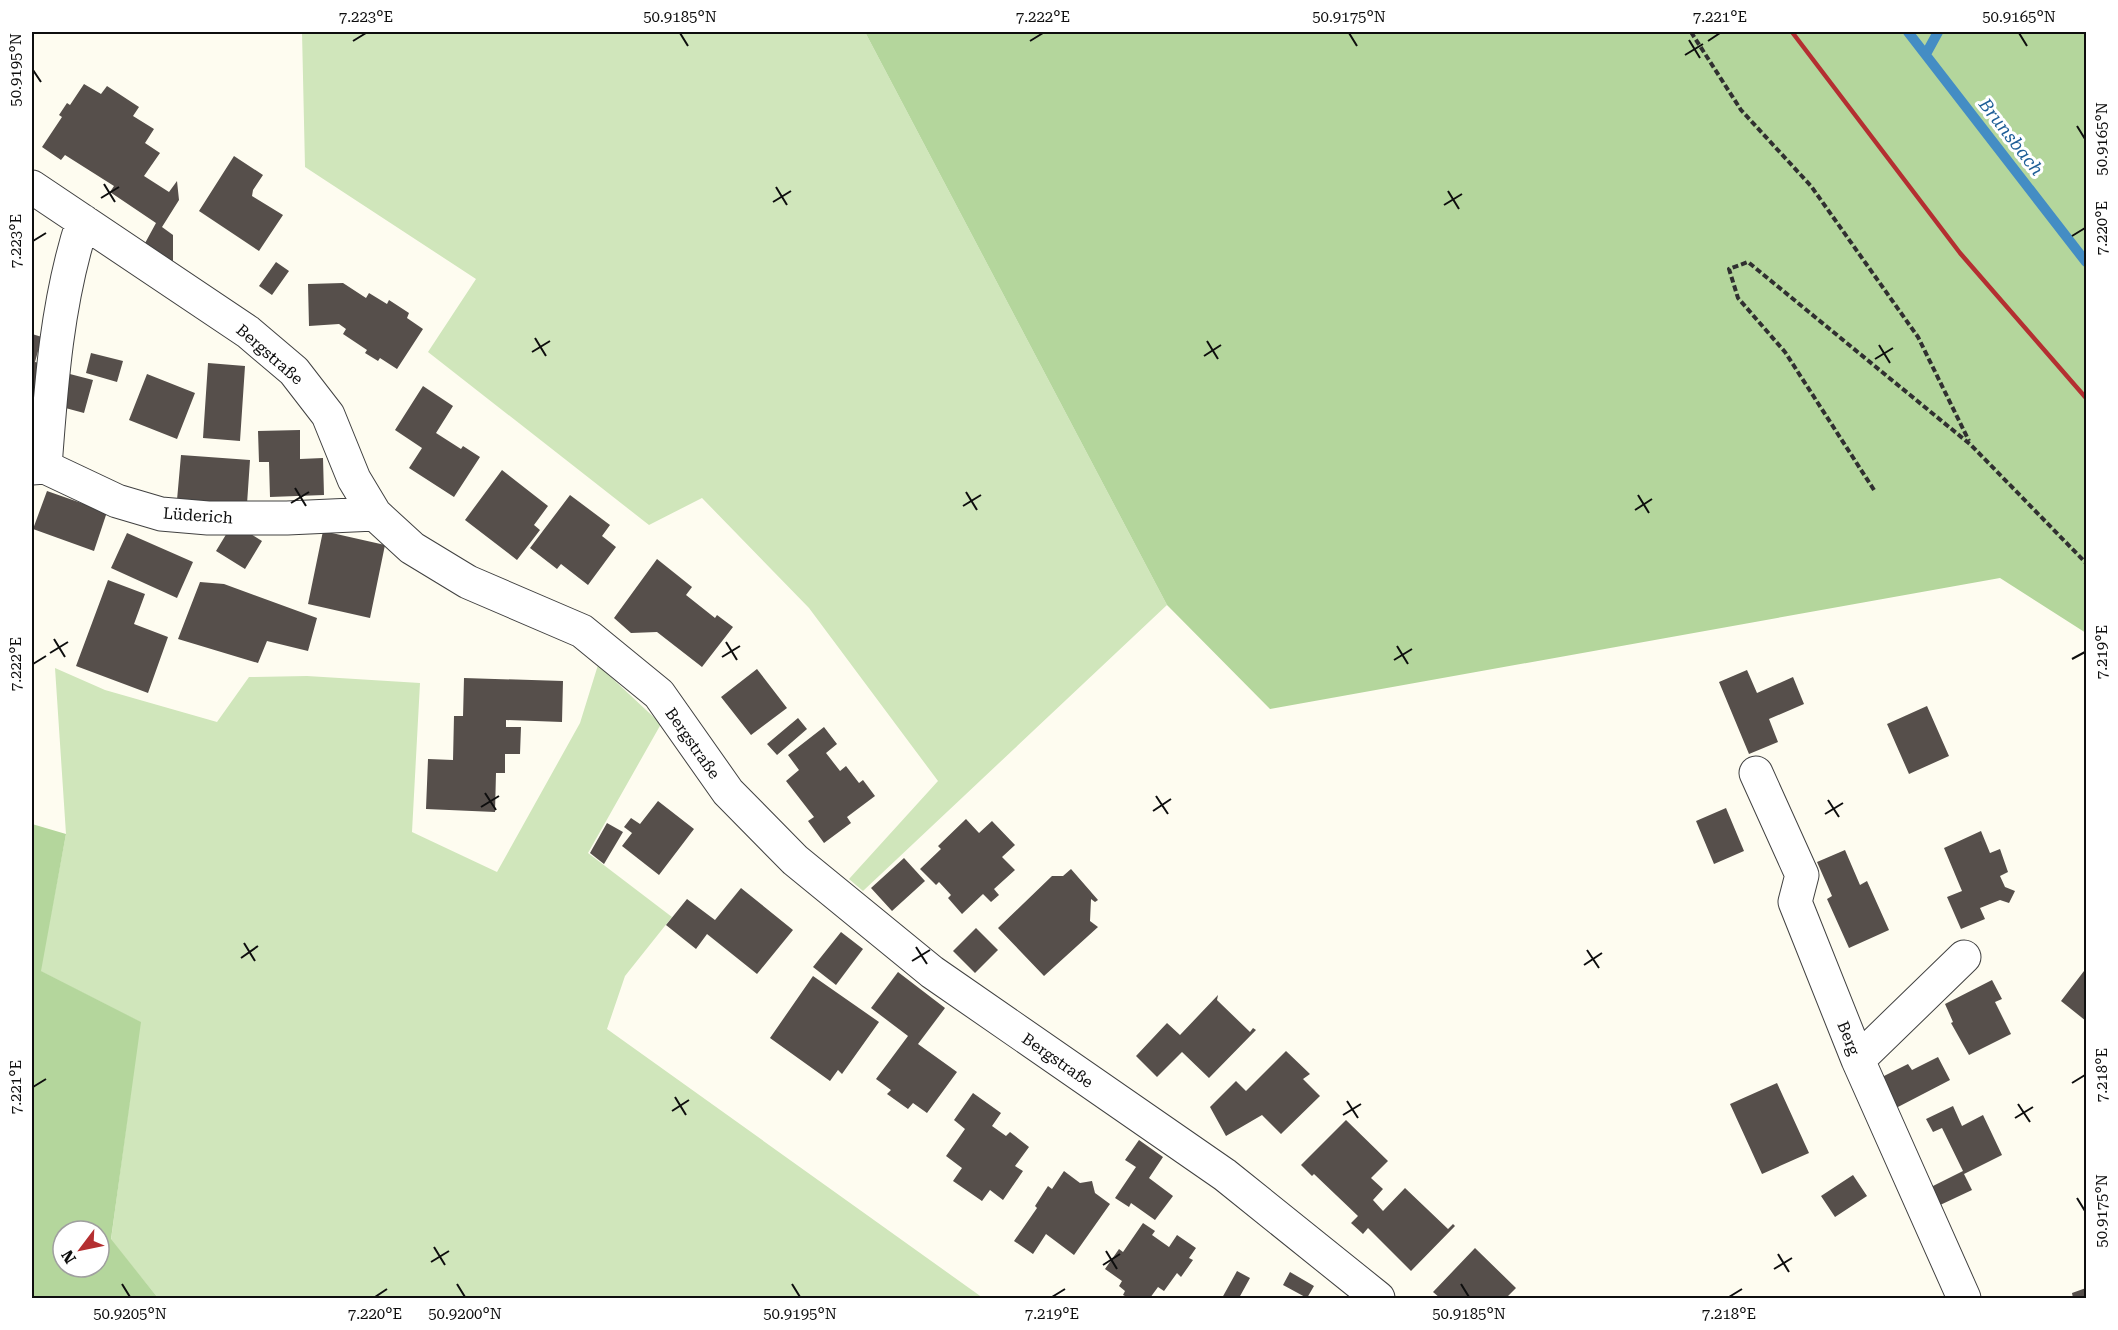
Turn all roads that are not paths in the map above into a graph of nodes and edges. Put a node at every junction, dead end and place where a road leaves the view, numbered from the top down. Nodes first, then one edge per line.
1 (32, 187) edge
2 (83, 222) junction
3 (38, 467) edge
4 (375, 514) junction
5 (1756, 773) dead end
6 (1964, 957) dead end
7 (1858, 1060) junction
8 (1378, 1299) edge
9 (1964, 1299) edge

1 - 2 street, Bergstraße
2 - 3 street
2 - 4 street, Bergstraße
3 - 4 street, Lüderich
4 - 8 street, Bergstraße
5 - 7 street, Berg
6 - 7 street
7 - 9 street, Berg

